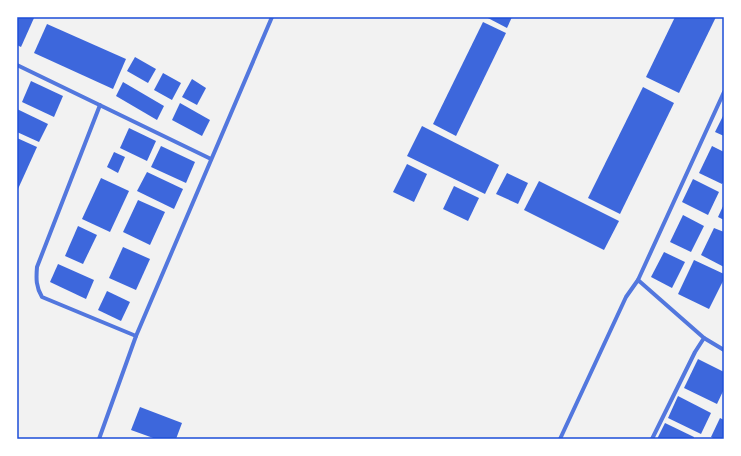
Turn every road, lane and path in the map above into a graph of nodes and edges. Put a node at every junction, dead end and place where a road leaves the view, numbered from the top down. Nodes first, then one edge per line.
1 (272, 17) edge
2 (17, 65) edge
3 (724, 92) edge
4 (100, 105) junction
5 (211, 159) junction
6 (638, 280) junction
7 (136, 336) junction
8 (704, 338) junction
9 (724, 350) edge
10 (99, 439) edge
11 (560, 439) edge
12 (652, 439) edge

1 - 5 street
2 - 4 street
3 - 6 street
4 - 5 street
4 - 7 street
5 - 7 street
6 - 8 street
6 - 11 street
7 - 10 street
8 - 9 street
8 - 12 street

